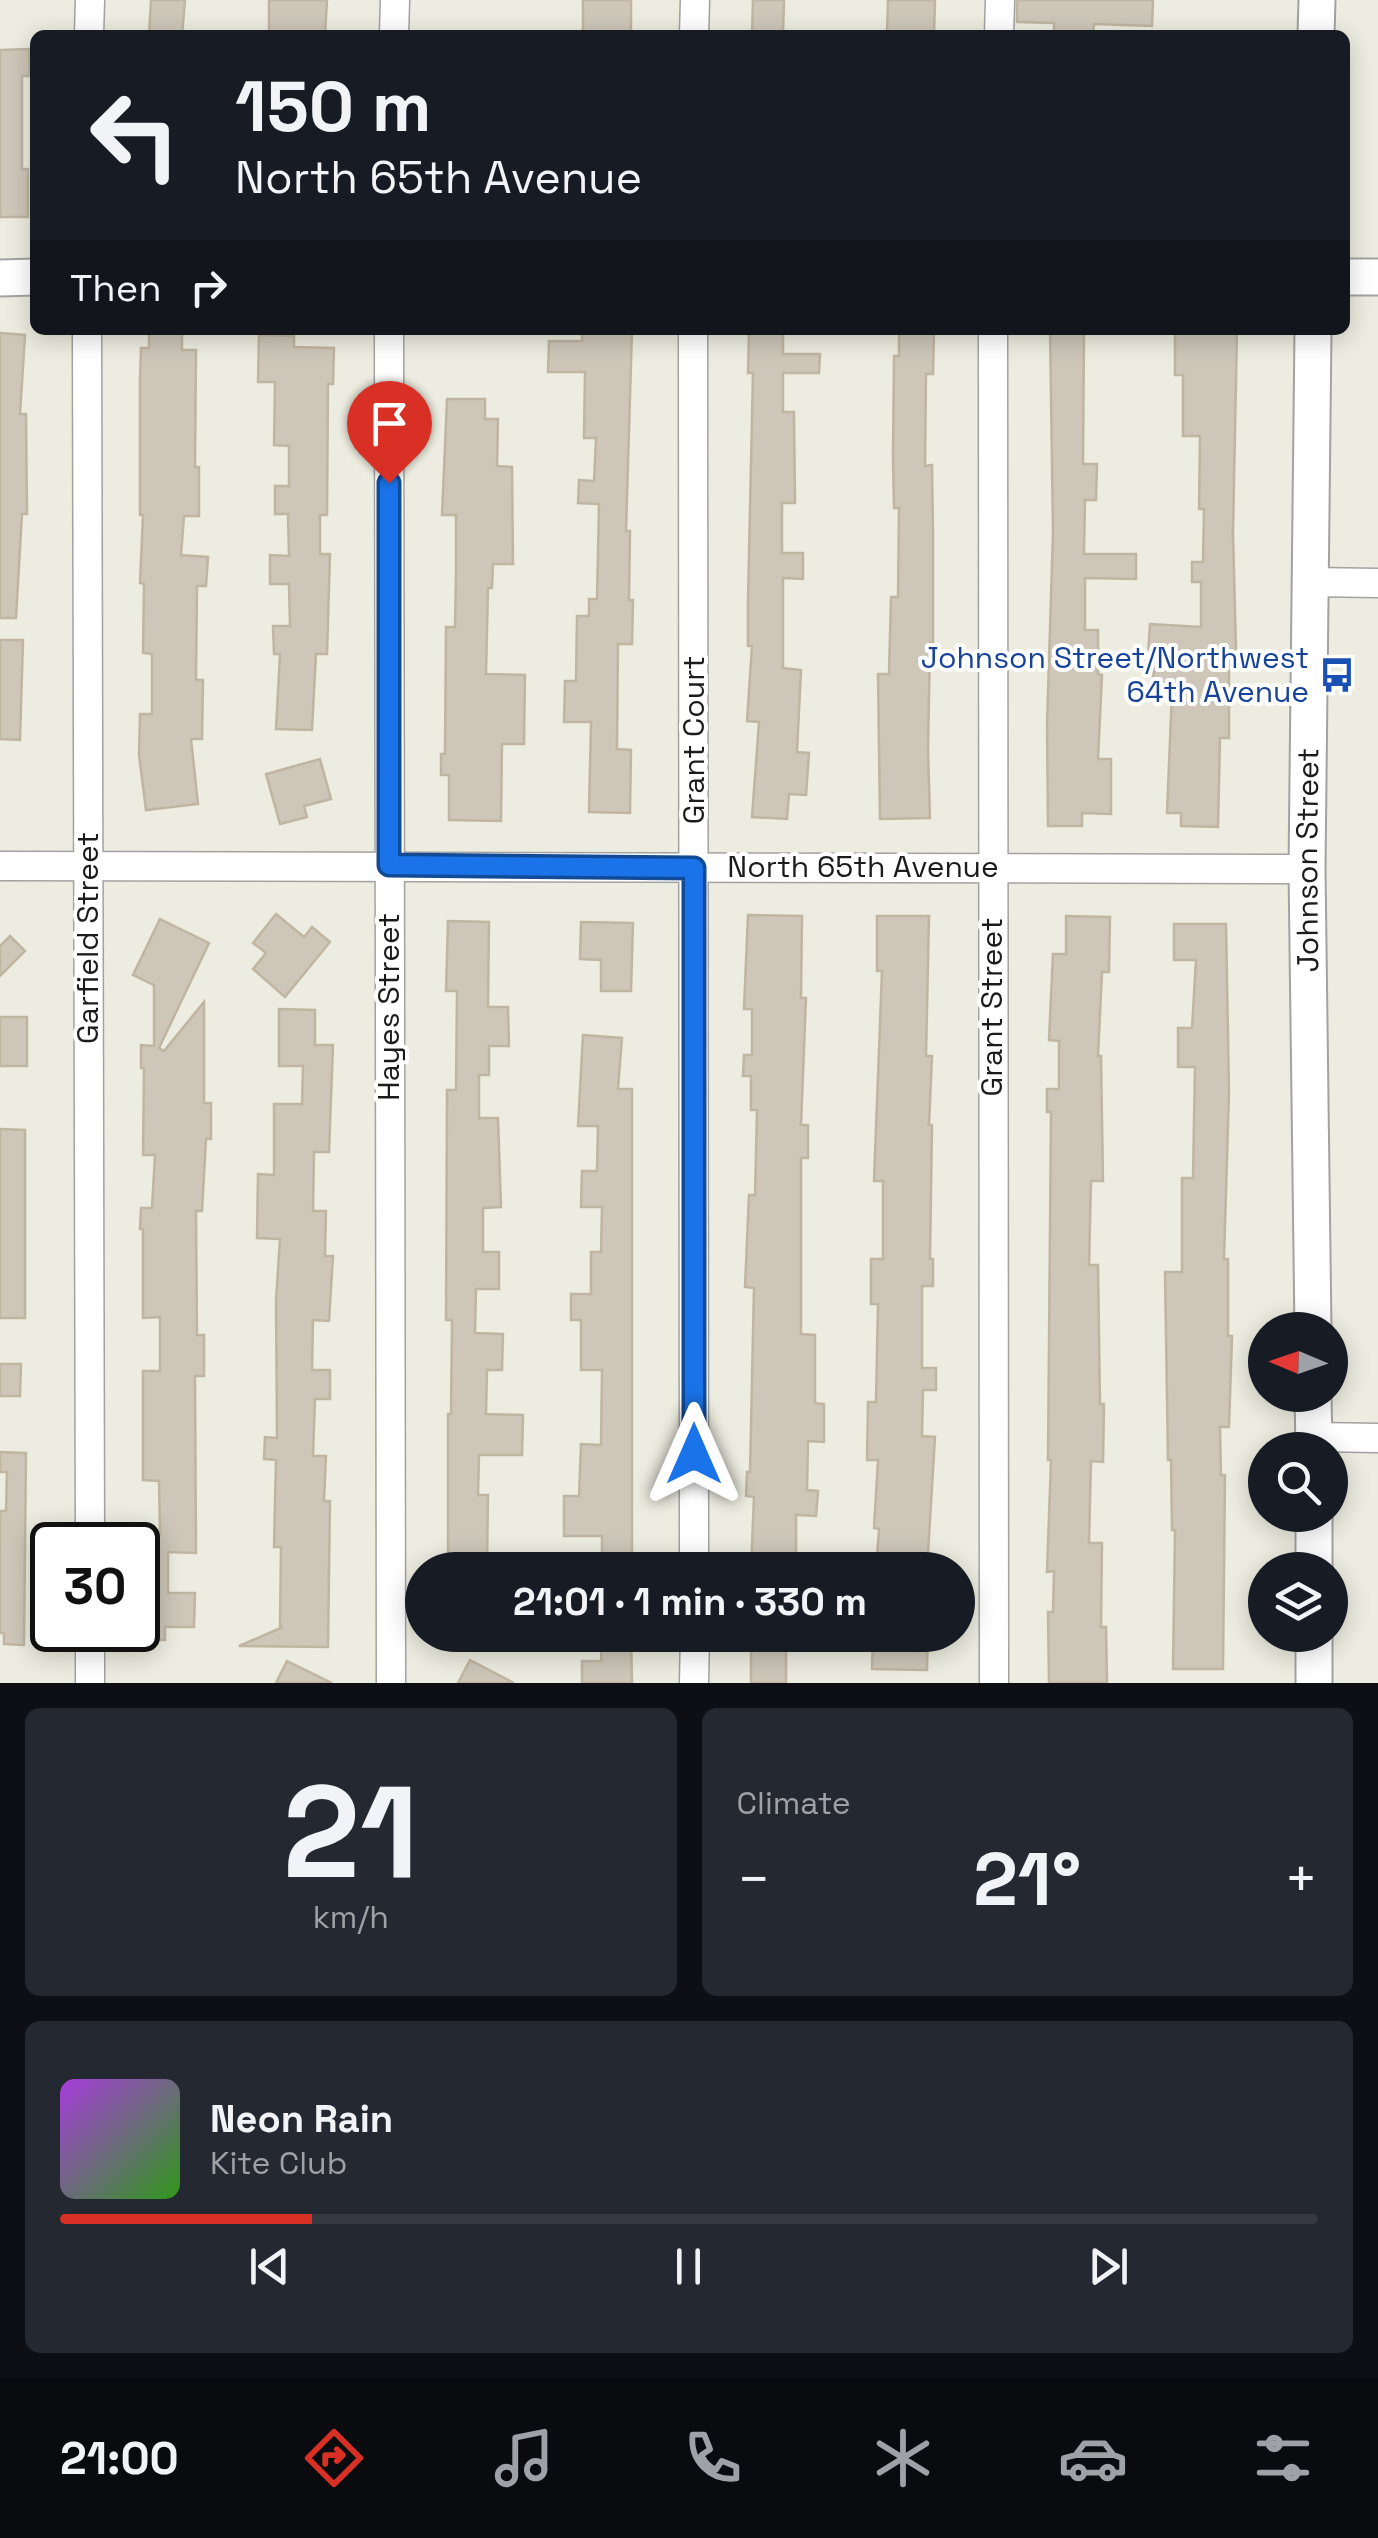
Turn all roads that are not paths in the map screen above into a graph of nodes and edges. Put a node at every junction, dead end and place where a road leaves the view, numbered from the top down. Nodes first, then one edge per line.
1 (90, 0) edge
2 (395, 0) edge
3 (695, 0) edge
4 (1000, 0) edge
5 (1316, 0) edge
6 (90, 30) edge
7 (394, 30) edge
8 (694, 30) edge
9 (999, 30) edge
10 (1316, 30) edge
11 (1378, 276) edge
12 (30, 277) edge
13 (1350, 277) edge
14 (0, 278) edge
15 (86, 335) edge
16 (389, 335) edge
17 (693, 335) edge
18 (993, 335) edge
19 (1312, 335) edge
20 (1309, 582) junction
21 (1378, 583) edge
22 (389, 865) junction
23 (0, 866) edge
24 (88, 866) junction
25 (992, 866) junction
26 (694, 868) junction
27 (1307, 869) junction
28 (1312, 1312) edge
29 (1378, 1438) edge
30 (1348, 1440) edge
31 (90, 1522) edge
32 (694, 1552) edge
33 (90, 1652) edge
34 (694, 1652) edge
35 (1314, 1652) edge
36 (90, 1683) edge
37 (391, 1683) edge
38 (694, 1683) edge
39 (994, 1683) edge
40 (1314, 1683) edge

1 - 6 street
2 - 7 street
3 - 8 street
4 - 9 street
5 - 10 street
11 - 13 street
12 - 14 street
15 - 24 street, Garfield Street
16 - 22 street, Hayes Street
17 - 26 street, Grant Court
18 - 25 street, Grant Street
19 - 20 street, Johnson Street
20 - 21 street
20 - 27 street, Johnson Street
22 - 24 street, North 65th Avenue
22 - 26 street, North 65th Avenue
22 - 37 street, Hayes Street
23 - 24 street, North 65th Avenue
24 - 31 street, Garfield Street
25 - 26 street, North 65th Avenue
25 - 27 street, North 65th Avenue
25 - 39 street, Grant Street
26 - 32 street, Grant Court
27 - 28 street, Johnson Street
29 - 30 street
33 - 36 street
34 - 38 street
35 - 40 street

